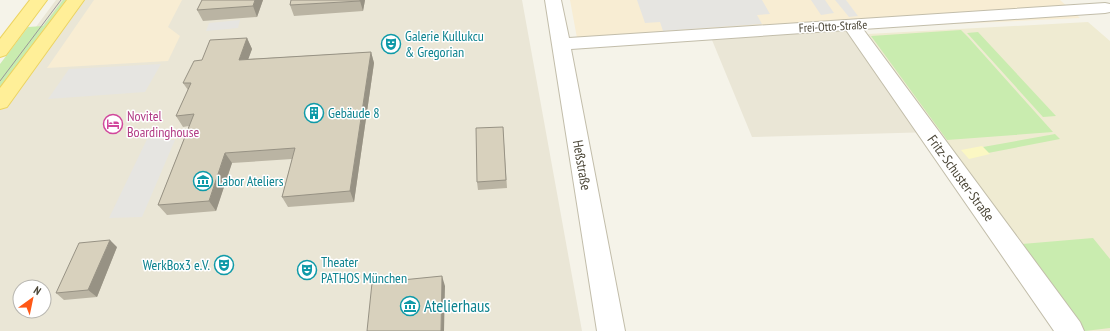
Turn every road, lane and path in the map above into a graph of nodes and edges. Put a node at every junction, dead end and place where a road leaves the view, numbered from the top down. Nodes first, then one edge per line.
1 (39, 0) edge
2 (76, 0) edge
3 (553, 0) edge
4 (1102, 5) edge
5 (852, 26) junction
6 (560, 44) junction
7 (0, 51) edge
8 (0, 102) edge
9 (612, 331) edge
10 (1070, 331) edge

1 - 7 main road
2 - 8 main road
3 - 6 street, Heßstraße
4 - 5 street, Frei-Otto-Straße
5 - 6 street, Frei-Otto-Straße
5 - 10 street, Fritz-Schuster-Straße
6 - 9 street, Heßstraße

